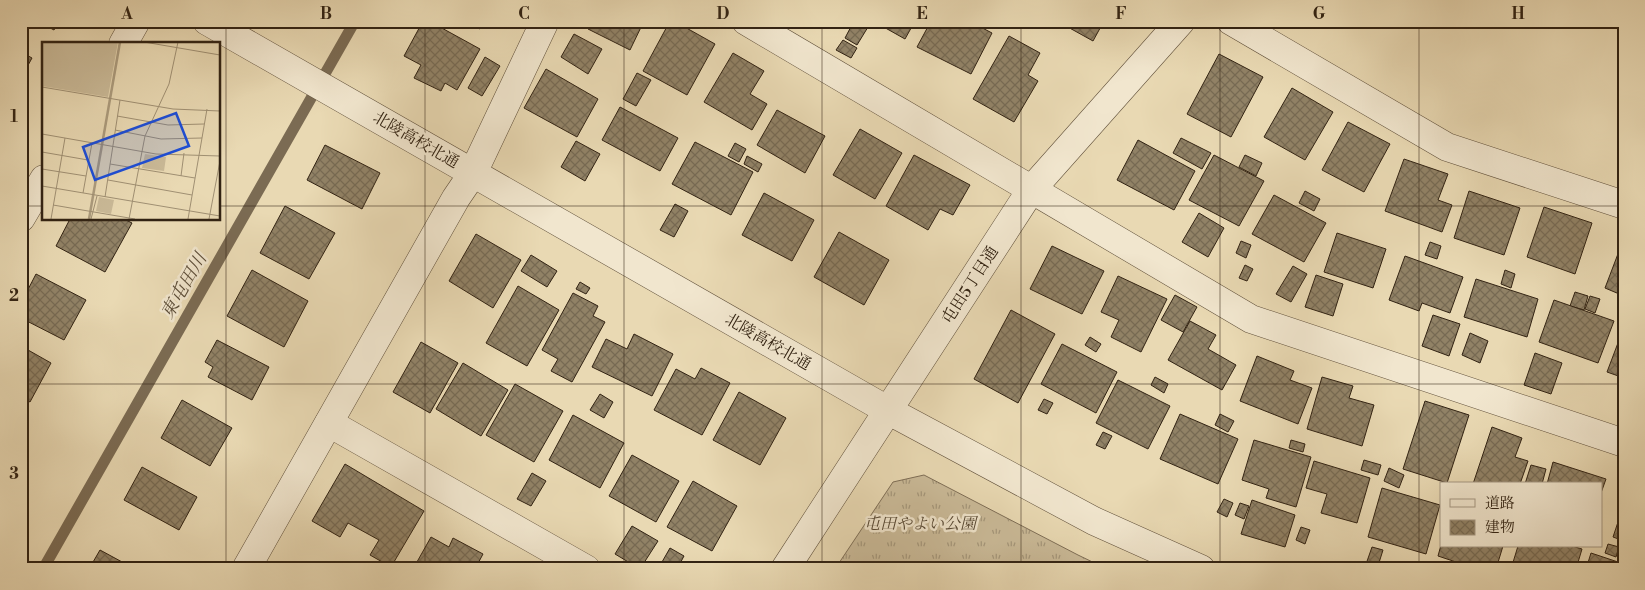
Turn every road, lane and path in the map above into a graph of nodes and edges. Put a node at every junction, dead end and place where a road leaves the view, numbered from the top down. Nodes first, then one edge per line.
1 (136, 21) edge
2 (207, 21) edge
3 (544, 21) edge
4 (746, 21) edge
5 (1181, 21) edge
6 (1231, 21) edge
7 (124, 42) edge
8 (473, 172) junction
9 (42, 182) edge
10 (1031, 190) junction
11 (1624, 205) edge
12 (21, 218) edge
13 (889, 411) junction
14 (329, 423) junction
15 (1624, 444) edge
16 (246, 569) edge
17 (586, 569) edge
18 (785, 569) edge
19 (1201, 569) edge

1 - 7 street
2 - 8 street, 北陵高校北通
3 - 8 street
4 - 10 street
5 - 10 street, 屯田5丁目通
6 - 11 street
8 - 13 street, 北陵高校北通
8 - 14 street
9 - 12 street
10 - 13 street, 屯田5丁目通
10 - 15 street
13 - 18 street, 屯田5丁目通
13 - 19 street, 北陵高校北通
14 - 16 street
14 - 17 street

